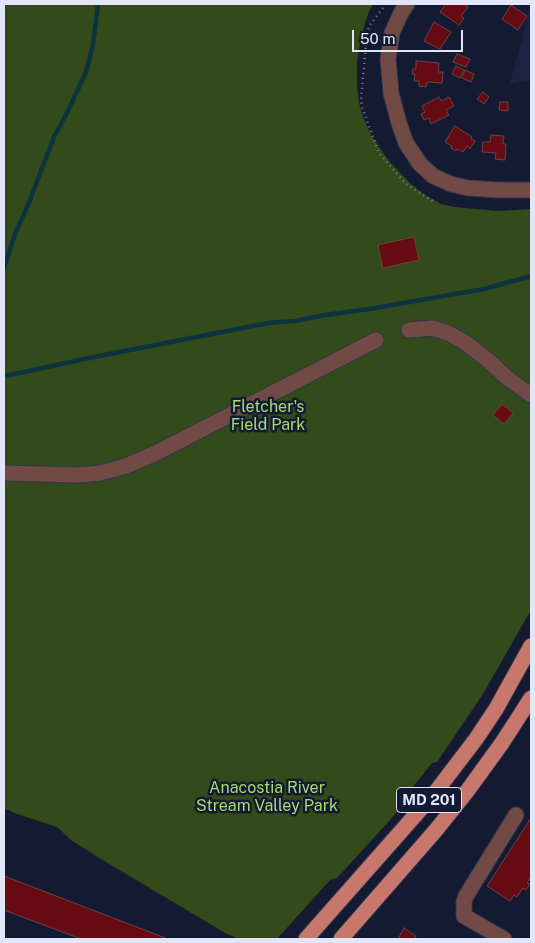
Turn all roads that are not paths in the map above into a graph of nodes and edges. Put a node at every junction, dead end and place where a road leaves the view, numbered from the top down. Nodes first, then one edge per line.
1 (407, 4) edge
2 (531, 190) edge
3 (409, 330) dead end
4 (376, 340) dead end
5 (531, 395) edge
6 (4, 472) edge
7 (531, 646) edge
8 (531, 698) edge
9 (516, 815) dead end
10 (306, 939) edge
11 (341, 939) edge
12 (504, 939) edge

1 - 2 street
3 - 5 street
4 - 6 street
7 - 10 main road, MD 201
8 - 11 main road, MD 201
9 - 12 street

